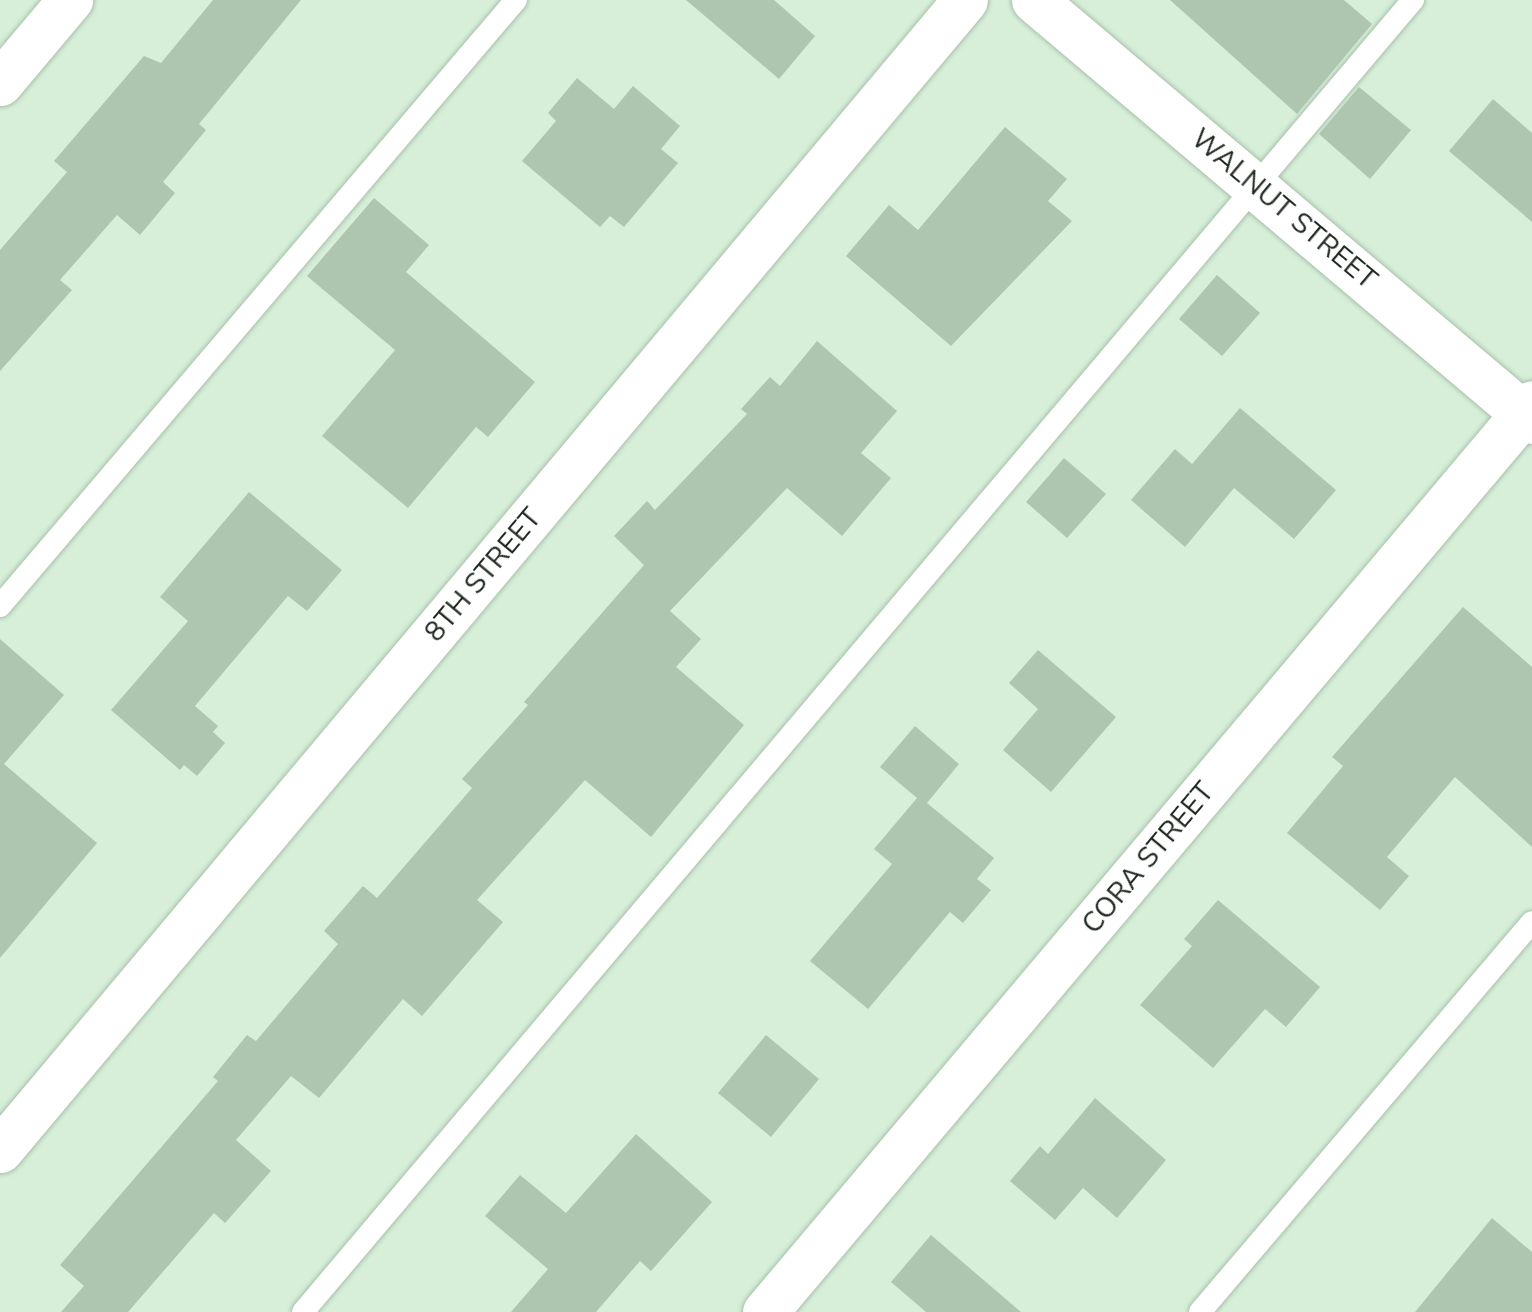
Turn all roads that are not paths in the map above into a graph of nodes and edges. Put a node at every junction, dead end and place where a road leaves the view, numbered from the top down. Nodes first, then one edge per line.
1 (70, 0) edge
2 (516, 0) edge
3 (965, 0) edge
4 (1034, 0) edge
5 (1413, 0) edge
6 (0, 84) edge
7 (1256, 184) junction
8 (1529, 413) edge
9 (0, 606) edge
10 (1532, 922) edge
11 (0, 1150) edge
12 (303, 1312) edge
13 (765, 1312) edge
14 (1200, 1312) edge

1 - 6 street
2 - 9 lane
3 - 11 street, 8TH STREET
4 - 7 street, WALNUT STREET
5 - 7 lane
7 - 8 street, WALNUT STREET
7 - 12 lane
8 - 13 street, CORA STREET
10 - 14 lane

